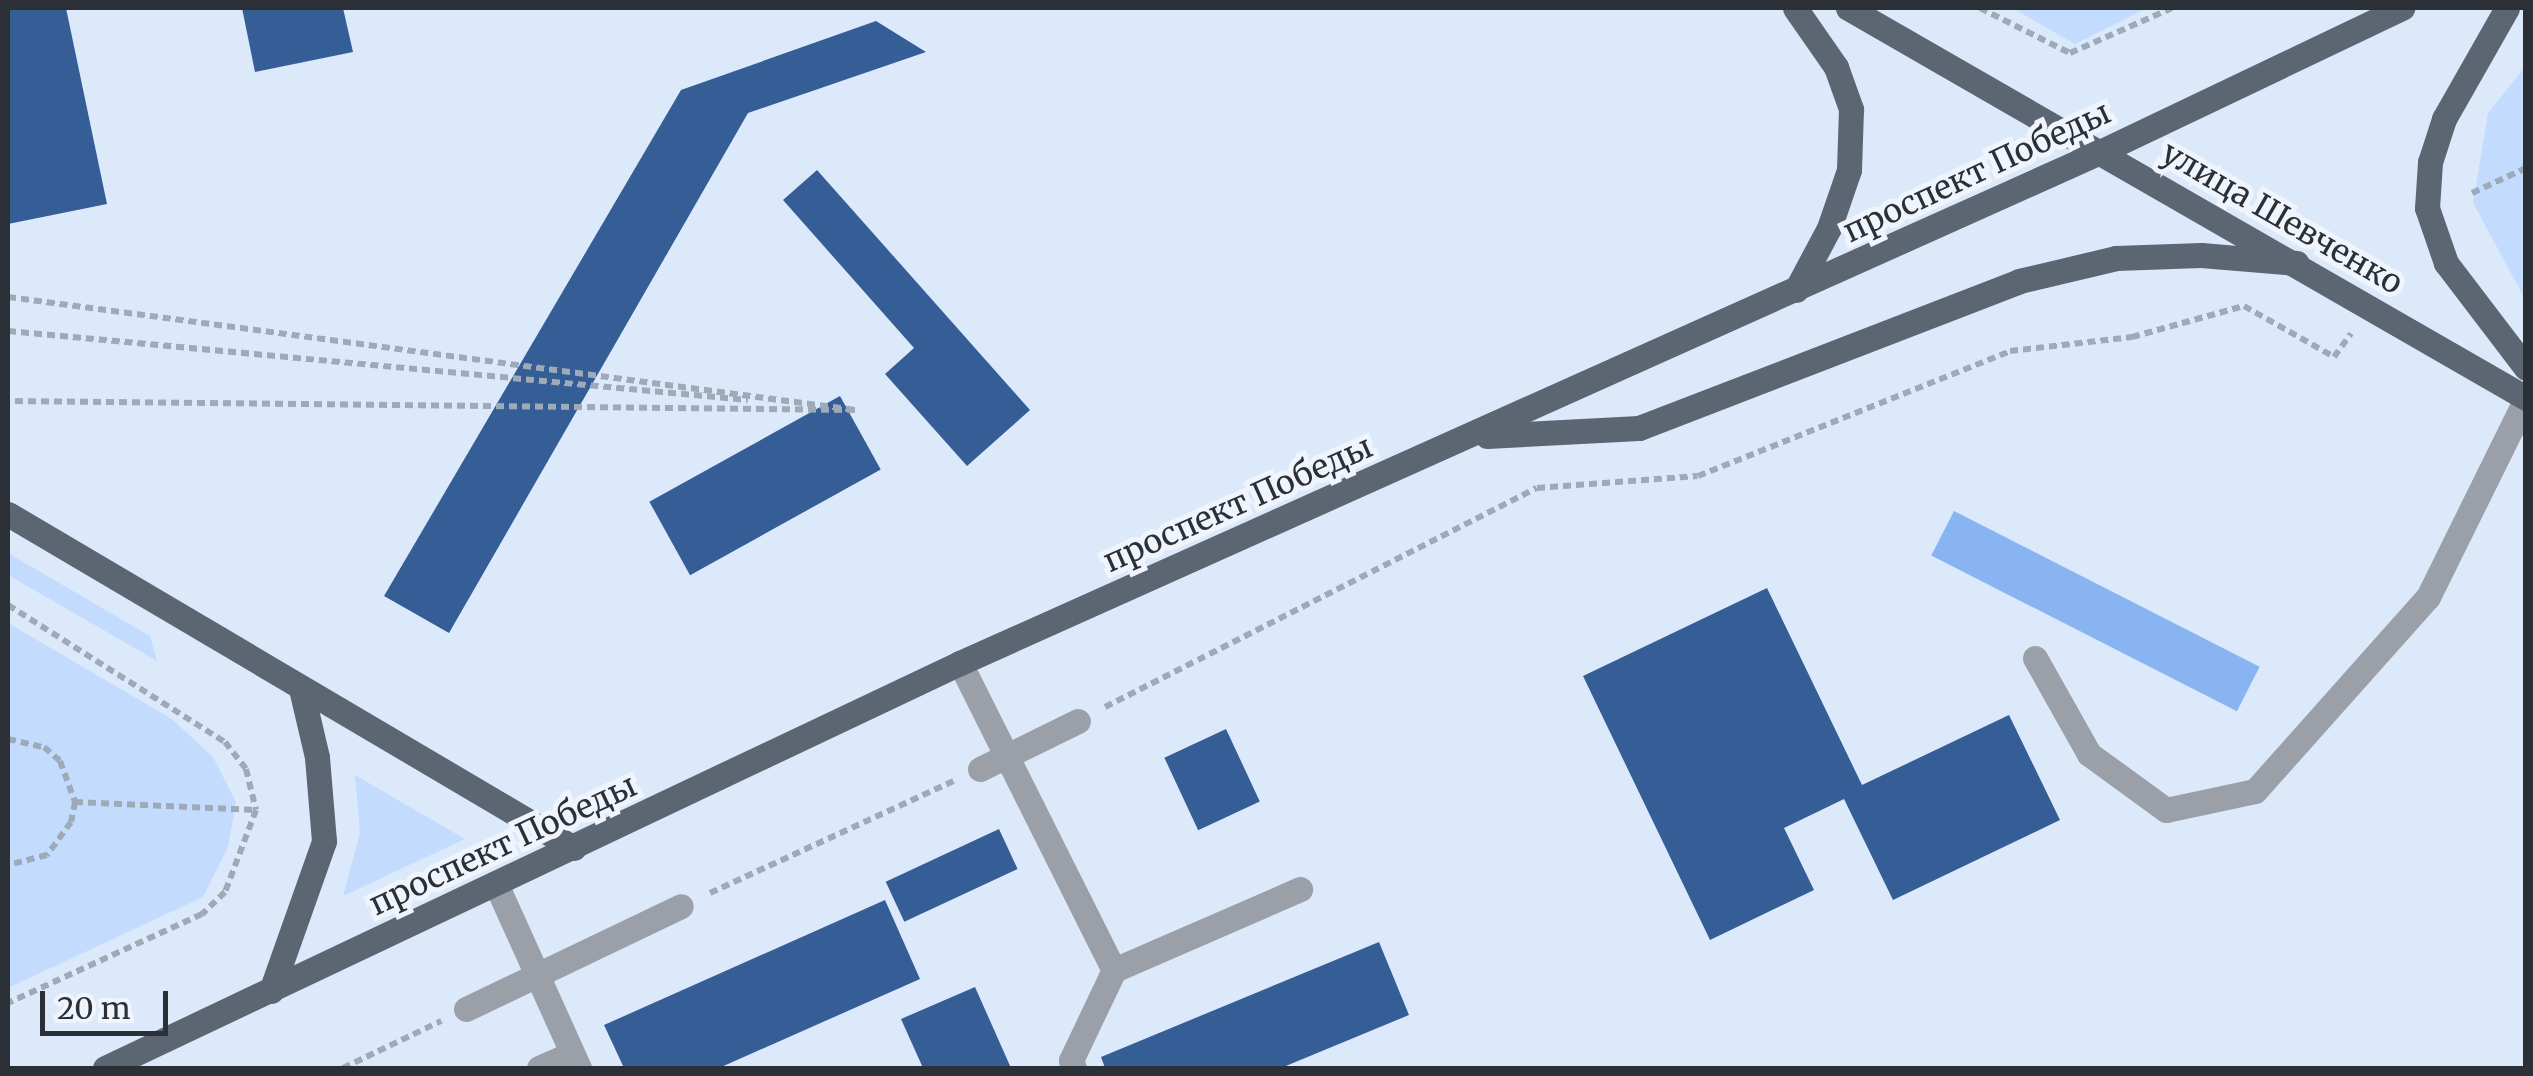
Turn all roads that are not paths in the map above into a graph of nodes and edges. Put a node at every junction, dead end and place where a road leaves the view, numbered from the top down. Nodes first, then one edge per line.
1 (1795, 8) edge
2 (1848, 8) edge
3 (2402, 8) edge
4 (2507, 8) edge
5 (2100, 152) junction
6 (2296, 263) junction
7 (1796, 290) junction
8 (2526, 368) edge
9 (2526, 399) edge
10 (1472, 436) junction
11 (8, 514) edge
12 (2035, 658) dead end
13 (960, 663) junction
14 (301, 689) junction
15 (1078, 721) road end
16 (1006, 756) junction
17 (980, 769) road end
18 (574, 848) junction
19 (496, 884) junction
20 (1300, 889) dead end
21 (681, 906) road end
22 (1114, 970) junction
23 (538, 977) junction
24 (271, 991) junction
25 (466, 1009) road end
26 (575, 1061) edge
27 (105, 1068) edge
28 (540, 1068) edge
29 (1074, 1068) edge

1 - 7 main road
2 - 5 main road, улица Шевченко
3 - 5 main road, проспект Победы
4 - 8 main road
5 - 6 main road, улица Шевченко
5 - 7 main road, проспект Победы
6 - 9 main road, улица Шевченко
6 - 10 main road
7 - 10 main road, проспект Победы
9 - 12 lane
10 - 13 main road, проспект Победы
11 - 14 main road
13 - 16 lane
13 - 18 main road, проспект Победы
14 - 18 main road
14 - 24 main road
15 - 16 lane
16 - 17 lane
16 - 22 lane
18 - 19 main road, проспект Победы
19 - 23 lane
19 - 24 main road, проспект Победы
20 - 22 lane
21 - 23 lane
22 - 29 lane
23 - 25 lane
23 - 26 lane
24 - 27 main road, проспект Победы
26 - 28 lane

